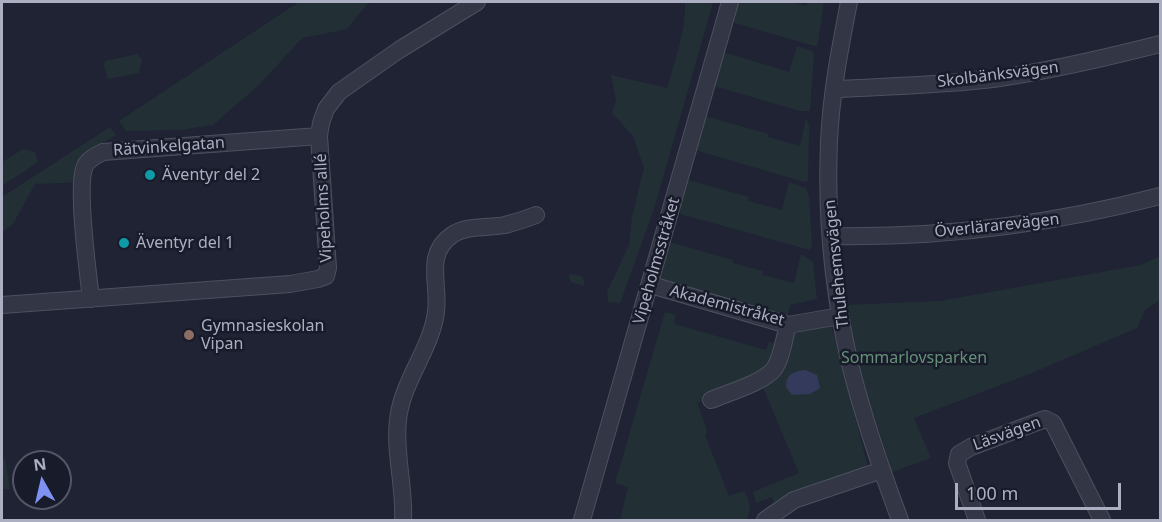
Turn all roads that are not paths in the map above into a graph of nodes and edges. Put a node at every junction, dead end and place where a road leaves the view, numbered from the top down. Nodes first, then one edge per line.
1 (477, 2) edge
2 (730, 2) edge
3 (849, 2) edge
4 (1161, 44) edge
5 (834, 87) junction
6 (319, 136) junction
7 (1161, 196) edge
8 (536, 216) dead end
9 (831, 236) junction
10 (651, 285) junction
11 (91, 299) junction
12 (2, 305) edge
13 (840, 316) junction
14 (788, 325) junction
15 (711, 400) dead end
16 (882, 470) junction
17 (403, 520) edge
18 (582, 520) edge
19 (765, 520) edge
20 (900, 520) edge
21 (977, 520) edge
22 (1102, 520) edge

1 - 6 street, Vipeholms allé
2 - 10 street, Vipeholmsstråket
3 - 5 street, Thulehemsvägen
4 - 5 street, Skolbänksvägen
5 - 9 street, Thulehemsvägen
6 - 11 street, Rätvinkelgatan
6 - 11 street, Vipeholms allé
7 - 9 street, Överlärarevägen
8 - 17 street
9 - 13 street, Thulehemsvägen
10 - 14 street, Akademistråket
10 - 18 street, Vipeholmsstråket
11 - 12 street, Vipeholms allé
13 - 14 street, Akademistråket
13 - 16 street, Thulehemsvägen
14 - 15 street
16 - 19 street
16 - 20 street, Thulehemsvägen
21 - 22 street, Läsvägen

